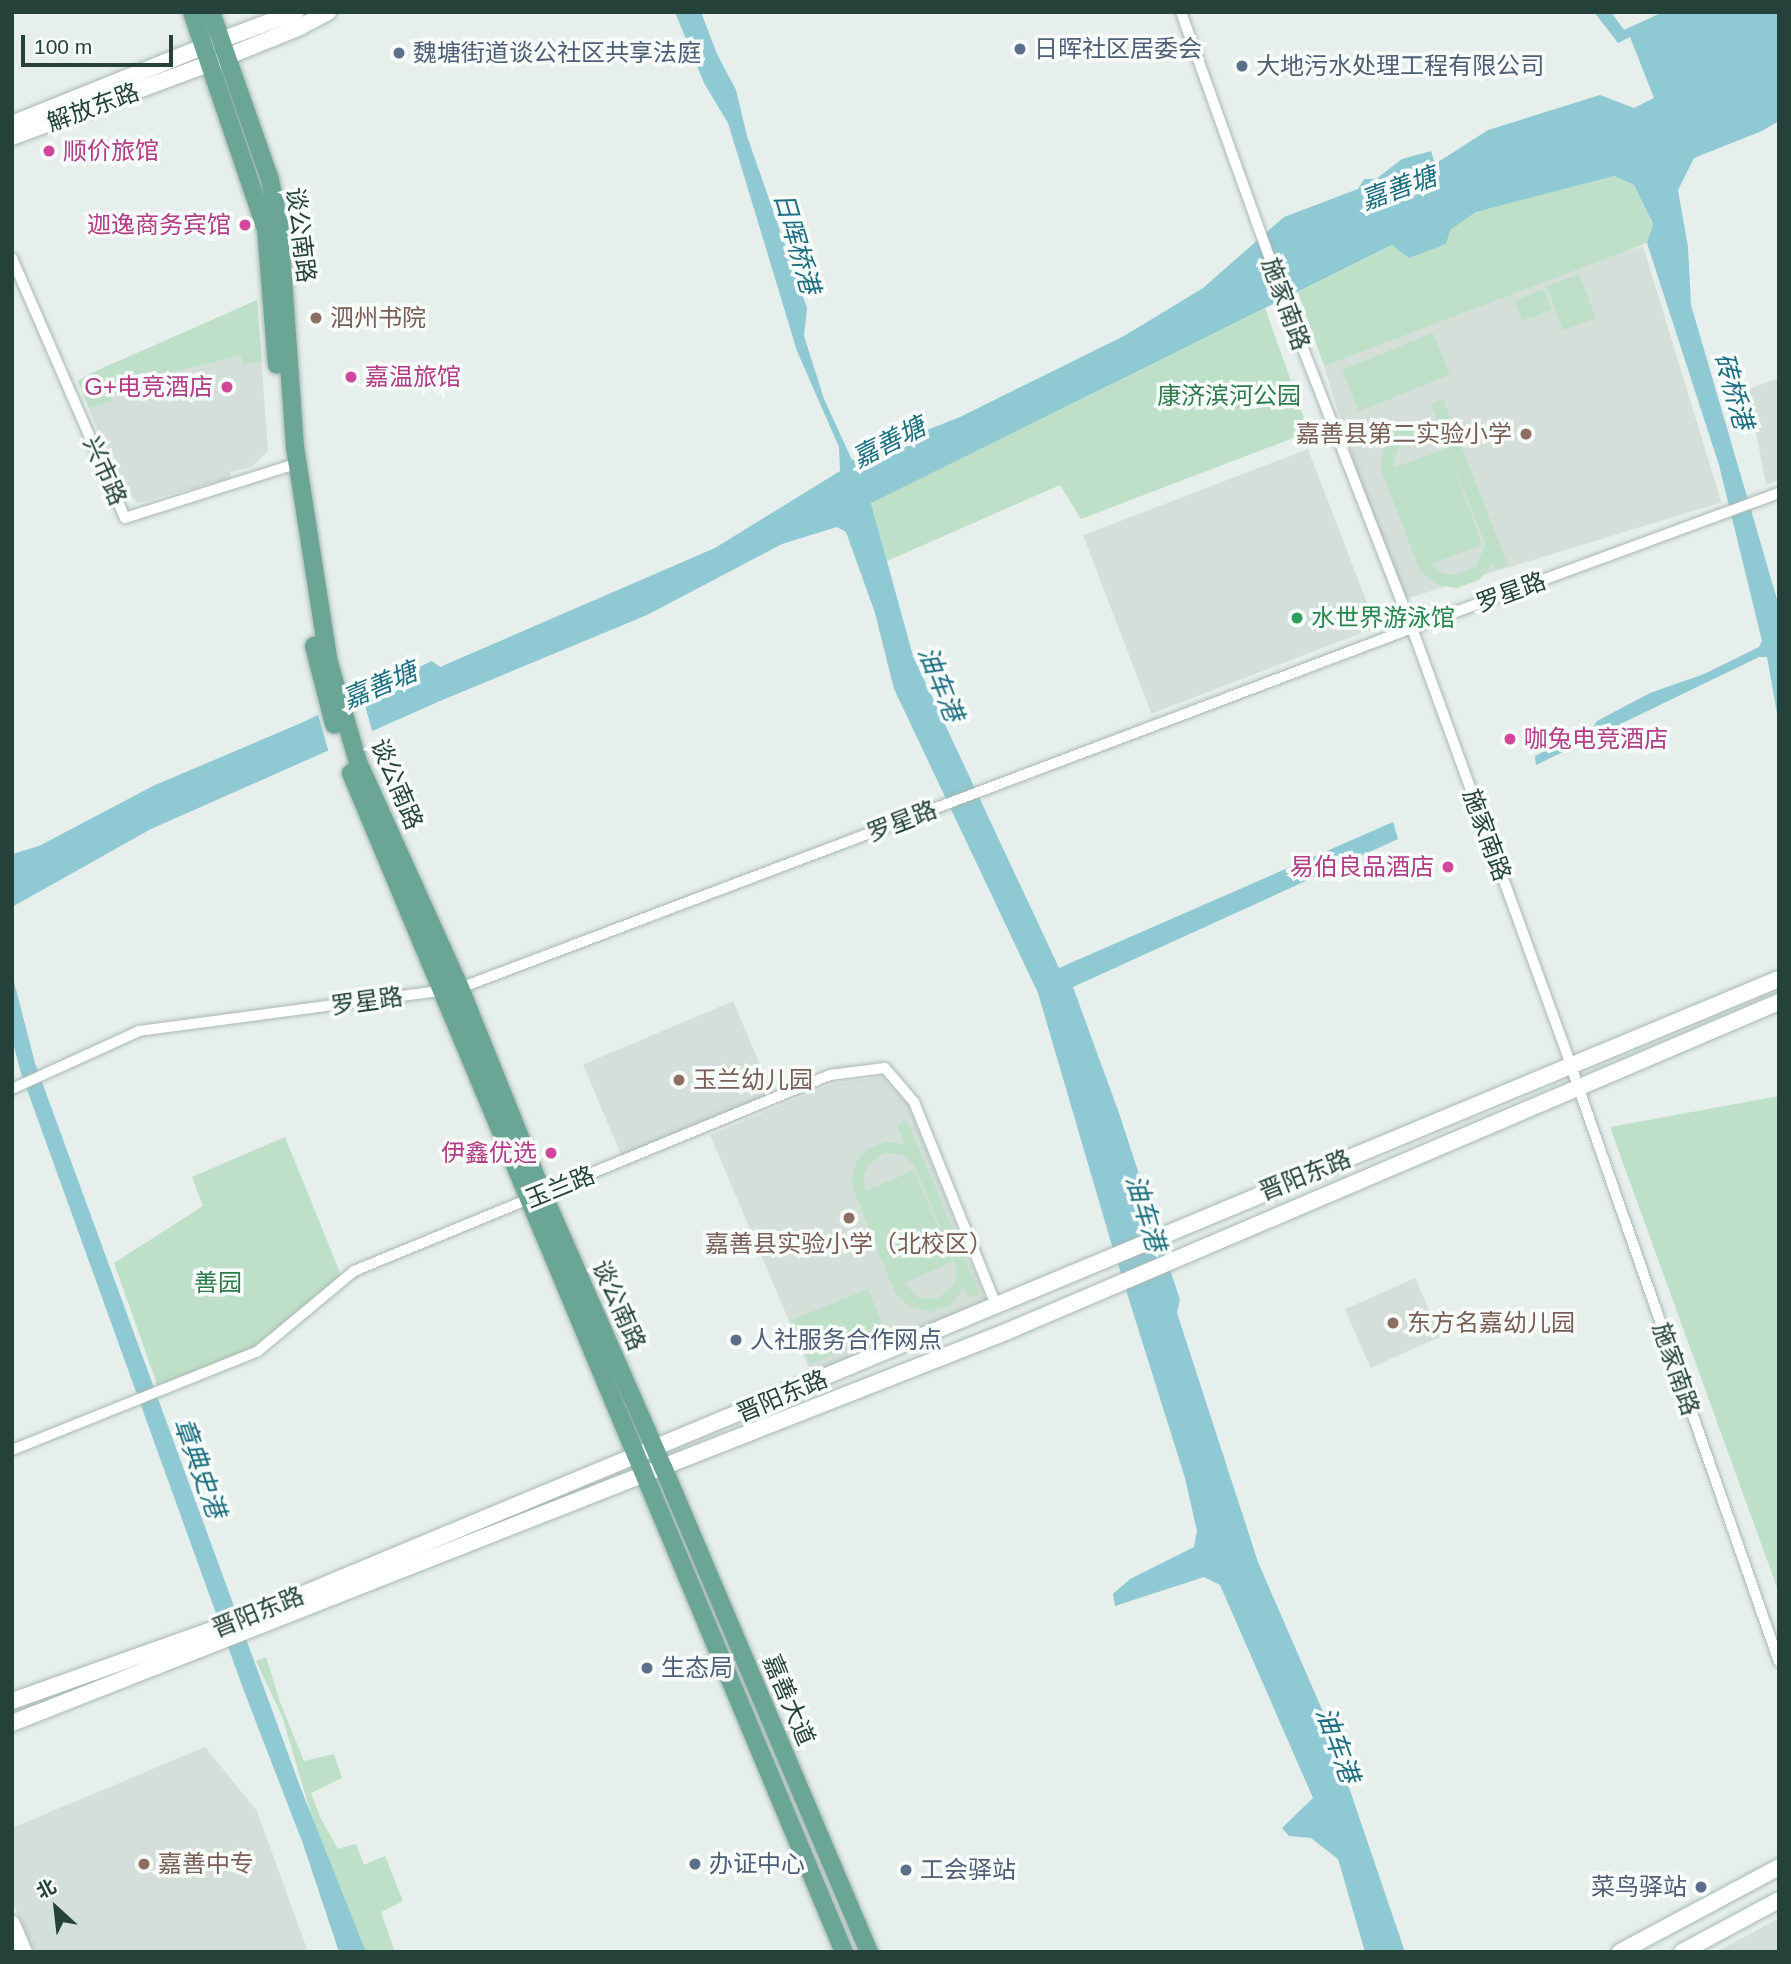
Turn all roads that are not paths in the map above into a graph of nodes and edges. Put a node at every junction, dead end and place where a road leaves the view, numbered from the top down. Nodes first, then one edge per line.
1 (192, 12) edge
2 (211, 12) edge
3 (296, 12) edge
4 (328, 12) edge
5 (1181, 12) edge
6 (216, 51) junction
7 (12, 124) edge
8 (12, 137) edge
9 (12, 258) edge
10 (292, 464) junction
11 (1779, 493) edge
12 (1412, 628) junction
13 (1779, 979) edge
14 (452, 989) junction
15 (1779, 1002) edge
16 (1571, 1066) junction
17 (15, 1087) edge
18 (1578, 1088) junction
19 (536, 1197) junction
20 (997, 1307) junction
21 (656, 1449) junction
22 (12, 1451) edge
23 (638, 1457) junction
24 (663, 1467) junction
25 (645, 1474) junction
26 (254, 1621) junction
27 (209, 1638) junction
28 (1779, 1662) edge
29 (12, 1701) edge
30 (12, 1723) edge
31 (1779, 1867) edge
32 (1779, 1900) edge
33 (12, 1924) edge
34 (24, 1952) edge
35 (844, 1952) edge
36 (869, 1952) edge
37 (1620, 1952) edge
38 (1682, 1952) edge

1 - 6 main road
2 - 6 main road
3 - 6 main road, 解放东路
4 - 6 main road, 解放东路
5 - 12 street, 施家南路
6 - 7 main road, 解放东路
6 - 8 main road, 解放东路
6 - 10 main road, 谈公南路
9 - 10 street, 兴市路
10 - 14 main road, 谈公南路
11 - 12 street, 罗星路
12 - 14 street, 罗星路
12 - 16 street, 施家南路
13 - 16 main road, 晋阳东路
14 - 17 street, 罗星路
14 - 19 main road, 谈公南路
15 - 18 main road, 晋阳东路
16 - 18 street, 施家南路
16 - 20 main road, 晋阳东路
18 - 24 main road, 晋阳东路
18 - 28 street, 施家南路
19 - 20 street, 玉兰路
19 - 21 main road, 谈公南路
19 - 22 street, 玉兰路
19 - 23 main road, 谈公南路
20 - 21 main road, 晋阳东路
21 - 23 main road, 晋阳东路
21 - 24 main road, 谈公南路
23 - 25 main road, 谈公南路
23 - 26 main road, 晋阳东路
24 - 25 main road, 晋阳东路
24 - 36 main road, 嘉善大道
25 - 26 main road, 晋阳东路
25 - 35 main road, 嘉善大道
26 - 27 main road, 晋阳东路
27 - 29 main road, 晋阳东路
27 - 30 main road, 晋阳东路
31 - 37 main road
32 - 38 main road
33 - 34 main road

